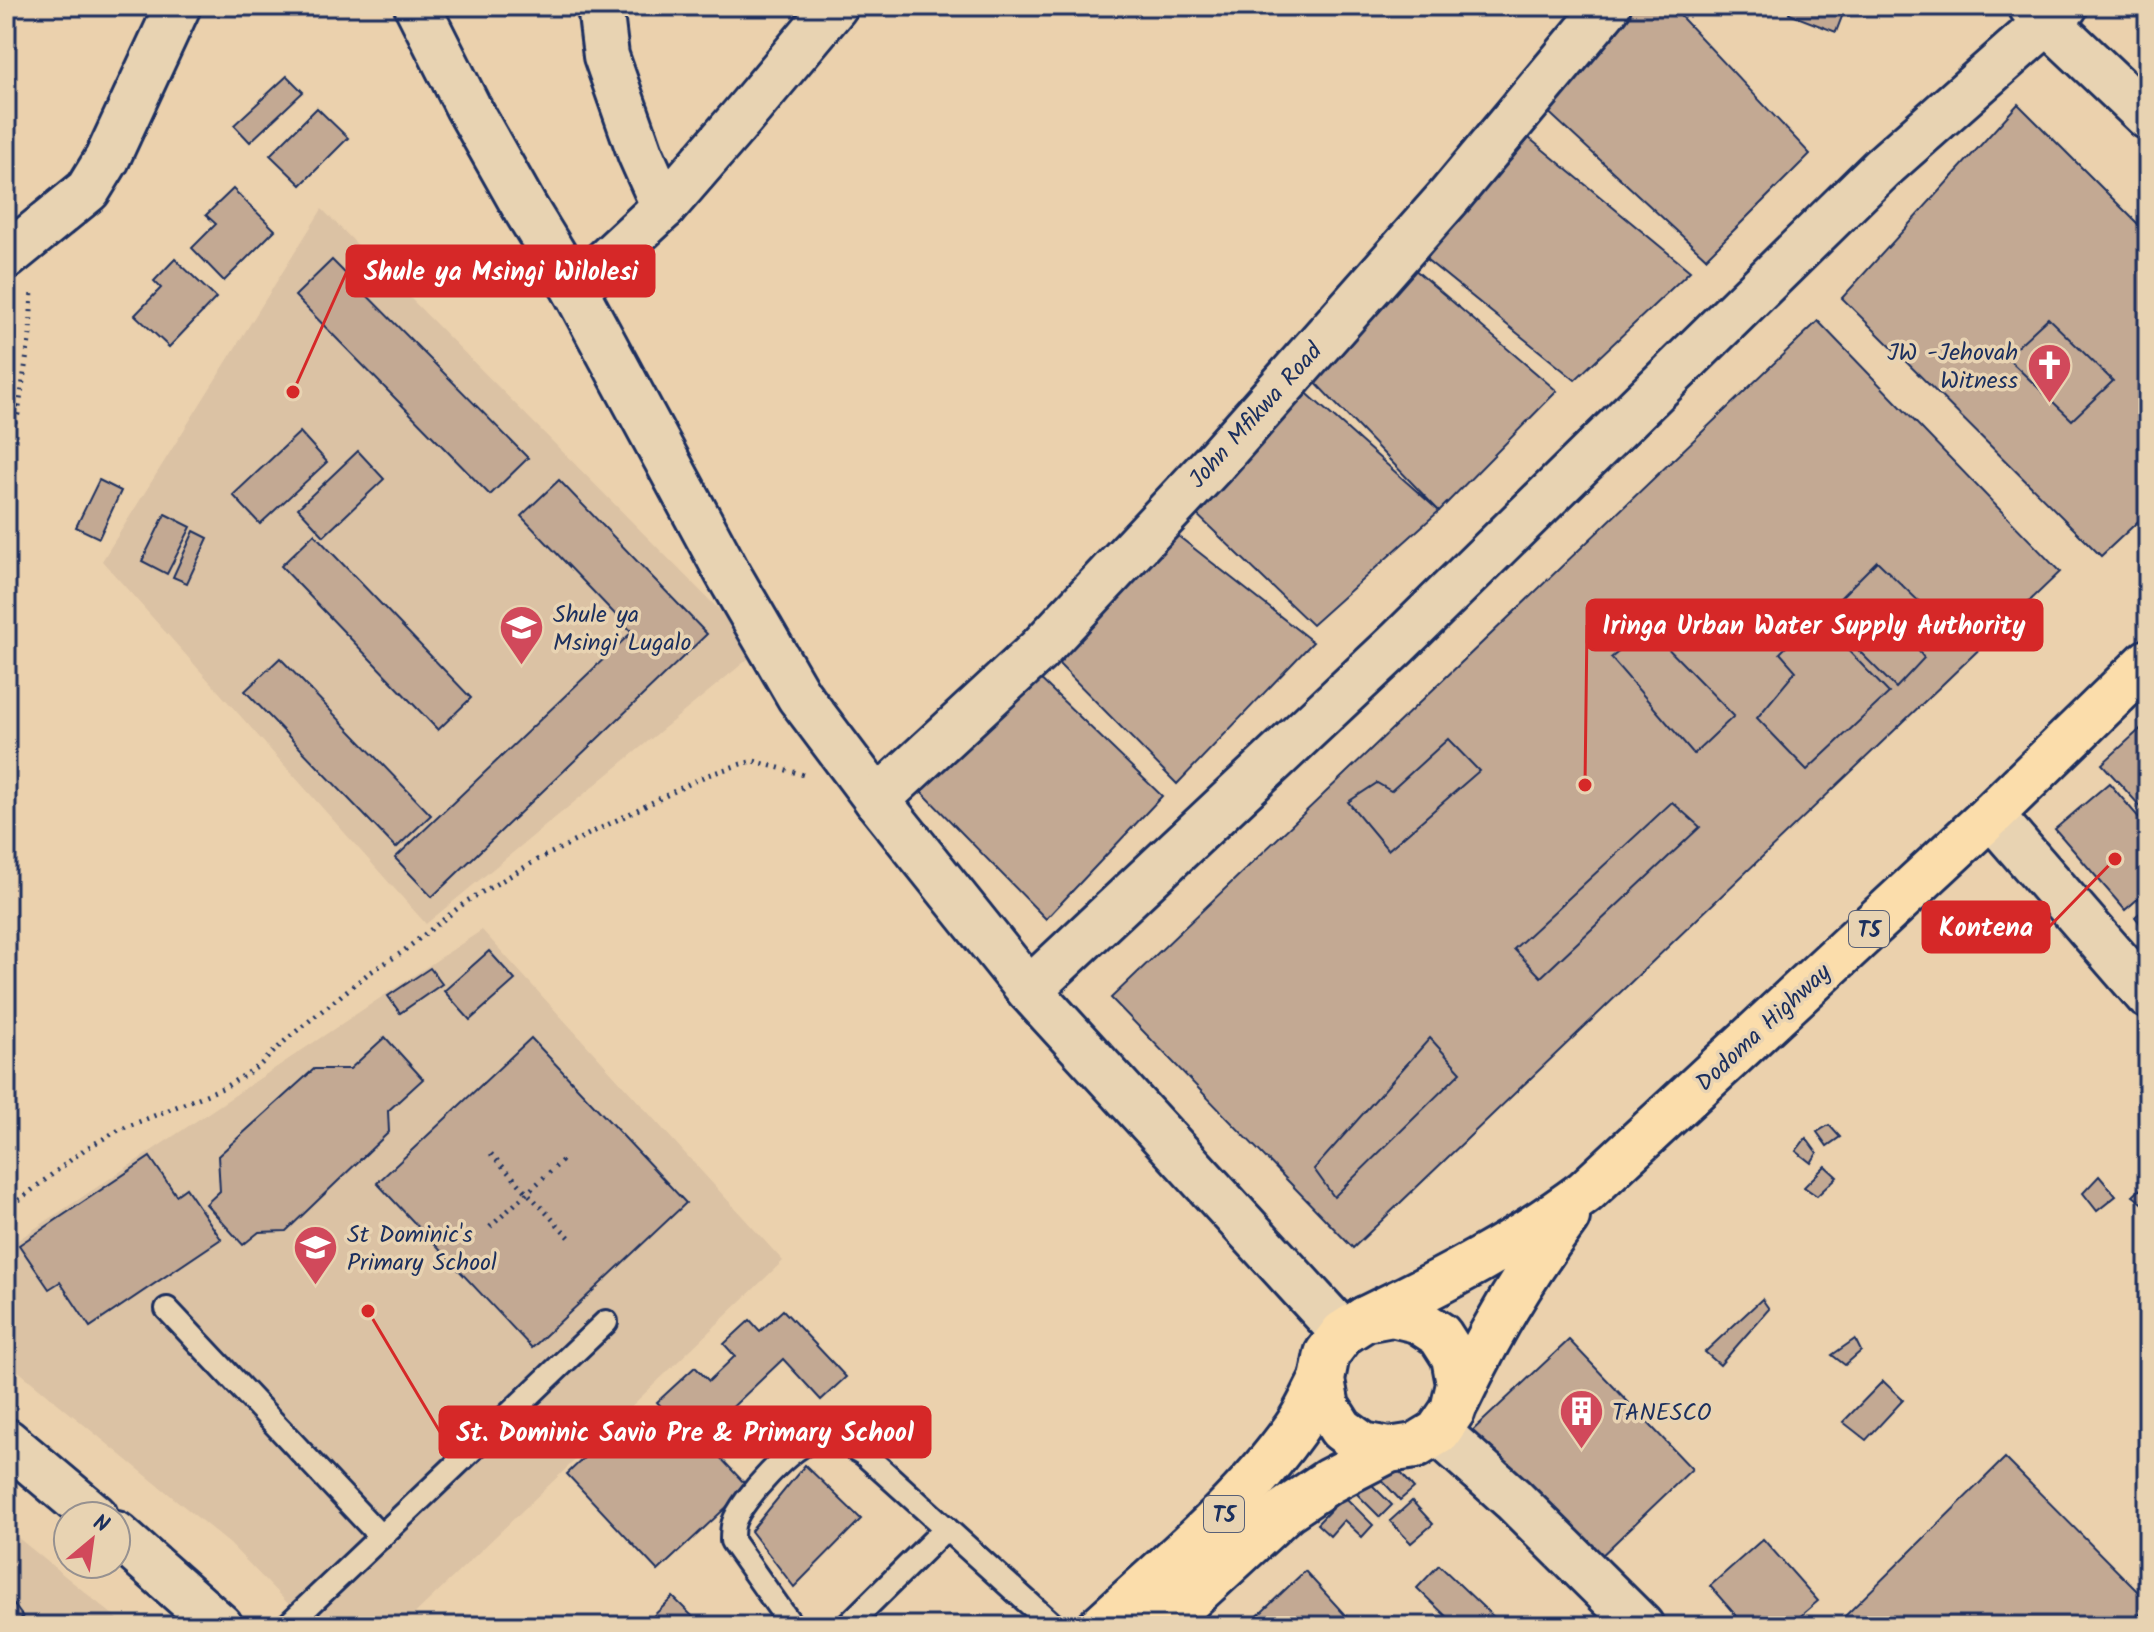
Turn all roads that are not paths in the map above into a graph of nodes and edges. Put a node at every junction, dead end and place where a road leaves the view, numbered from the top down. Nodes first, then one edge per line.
1 (178, 6) edge
2 (417, 6) edge
3 (600, 6) edge
4 (835, 6) edge
5 (1608, 6) edge
6 (2048, 11) edge
7 (2148, 117) edge
8 (664, 207) junction
9 (20, 246) edge
10 (575, 290) junction
11 (2148, 662) edge
12 (868, 788) junction
13 (1991, 815) junction
14 (1029, 990) junction
15 (2148, 996) edge
16 (1585, 1192) junction
17 (167, 1309) dead end
18 (606, 1322) dead end
19 (1354, 1326) junction
20 (1322, 1380) junction
21 (1446, 1421) junction
22 (6, 1441) edge
23 (1389, 1450) junction
24 (76, 1500) edge
25 (946, 1528) junction
26 (381, 1537) junction
27 (132, 1548) edge
28 (220, 1626) edge
29 (287, 1626) edge
30 (792, 1626) edge
31 (847, 1626) edge
32 (1054, 1626) edge
33 (1101, 1626) edge
34 (1160, 1626) edge
35 (1641, 1626) edge

1 - 9 street
2 - 10 street
3 - 8 street
4 - 8 street
5 - 12 street, John Mfikwa Road
6 - 7 street
6 - 14 street
8 - 10 street
10 - 12 street
11 - 13 highway, Dodoma Highway / T5
12 - 14 street
13 - 15 street
13 - 16 highway, Dodoma Highway / T5
14 - 19 street
16 - 19 highway, T5
16 - 21 highway, T5
17 - 26 lane
18 - 26 lane
19 - 20 highway
19 - 21 highway
20 - 23 highway
20 - 33 highway, T5
21 - 23 highway
21 - 35 street
22 - 24 street
23 - 34 highway, T5
25 - 30 lane
25 - 31 lane
25 - 32 lane
26 - 29 lane
27 - 28 street

